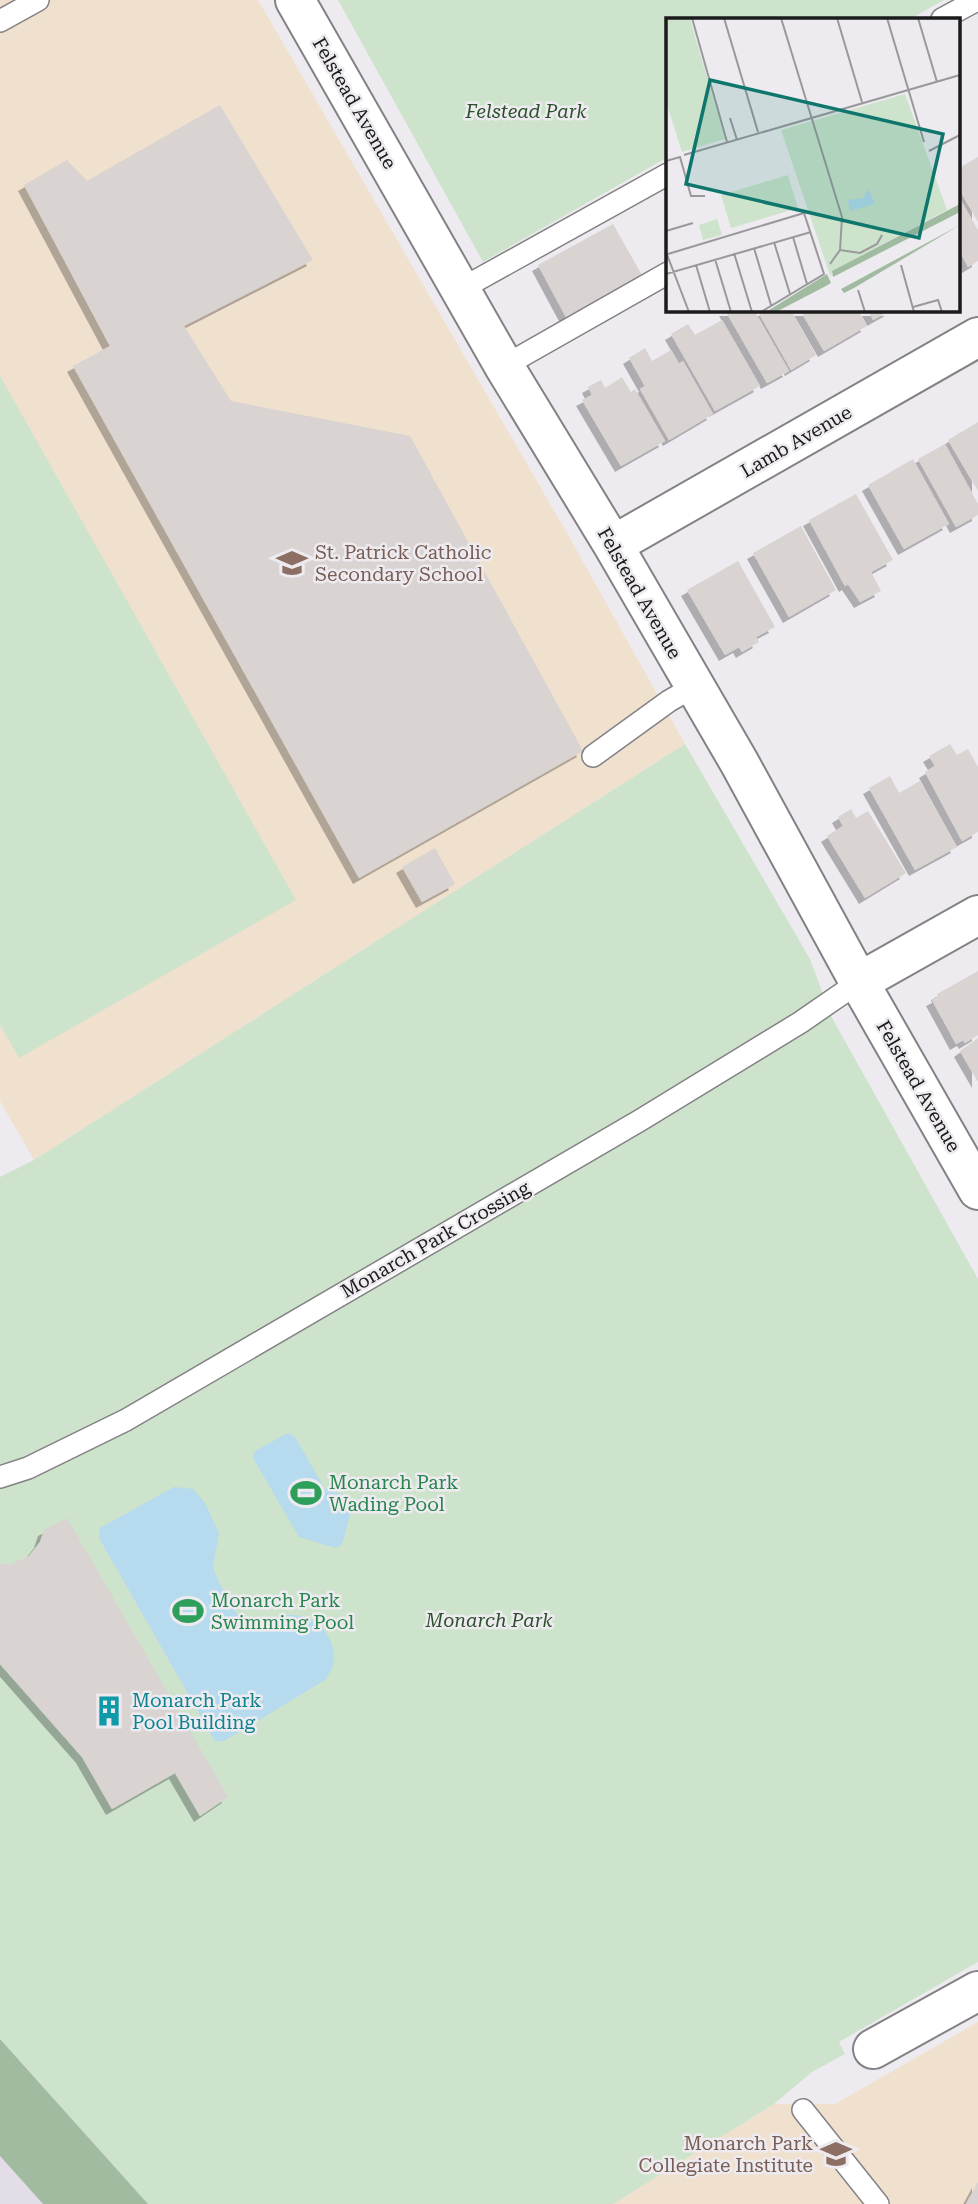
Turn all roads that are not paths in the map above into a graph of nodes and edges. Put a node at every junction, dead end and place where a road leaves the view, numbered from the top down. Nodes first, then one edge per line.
1 (38, 0) edge
2 (295, 0) edge
3 (977, 0) edge
4 (945, 18) edge
5 (0, 21) edge
6 (666, 175) edge
7 (666, 273) edge
8 (461, 289) junction
9 (978, 337) edge
10 (504, 366) junction
11 (614, 545) junction
12 (695, 686) junction
13 (593, 756) dead end
14 (978, 915) edge
15 (859, 982) junction
16 (978, 1190) edge
17 (0, 1477) edge
18 (978, 1991) edge
19 (873, 2049) dead end
20 (803, 2109) dead end
21 (878, 2204) edge

1 - 5 lane
2 - 8 street, Felstead Avenue
3 - 4 lane
6 - 8 lane
7 - 10 lane
8 - 10 street, Felstead Avenue
9 - 11 street, Lamb Avenue
10 - 11 street, Felstead Avenue
11 - 12 street, Felstead Avenue
12 - 13 lane
12 - 15 street, Felstead Avenue
14 - 15 street
15 - 16 street, Felstead Avenue
15 - 17 lane, Monarch Park Crossing
18 - 19 street
20 - 21 lane

